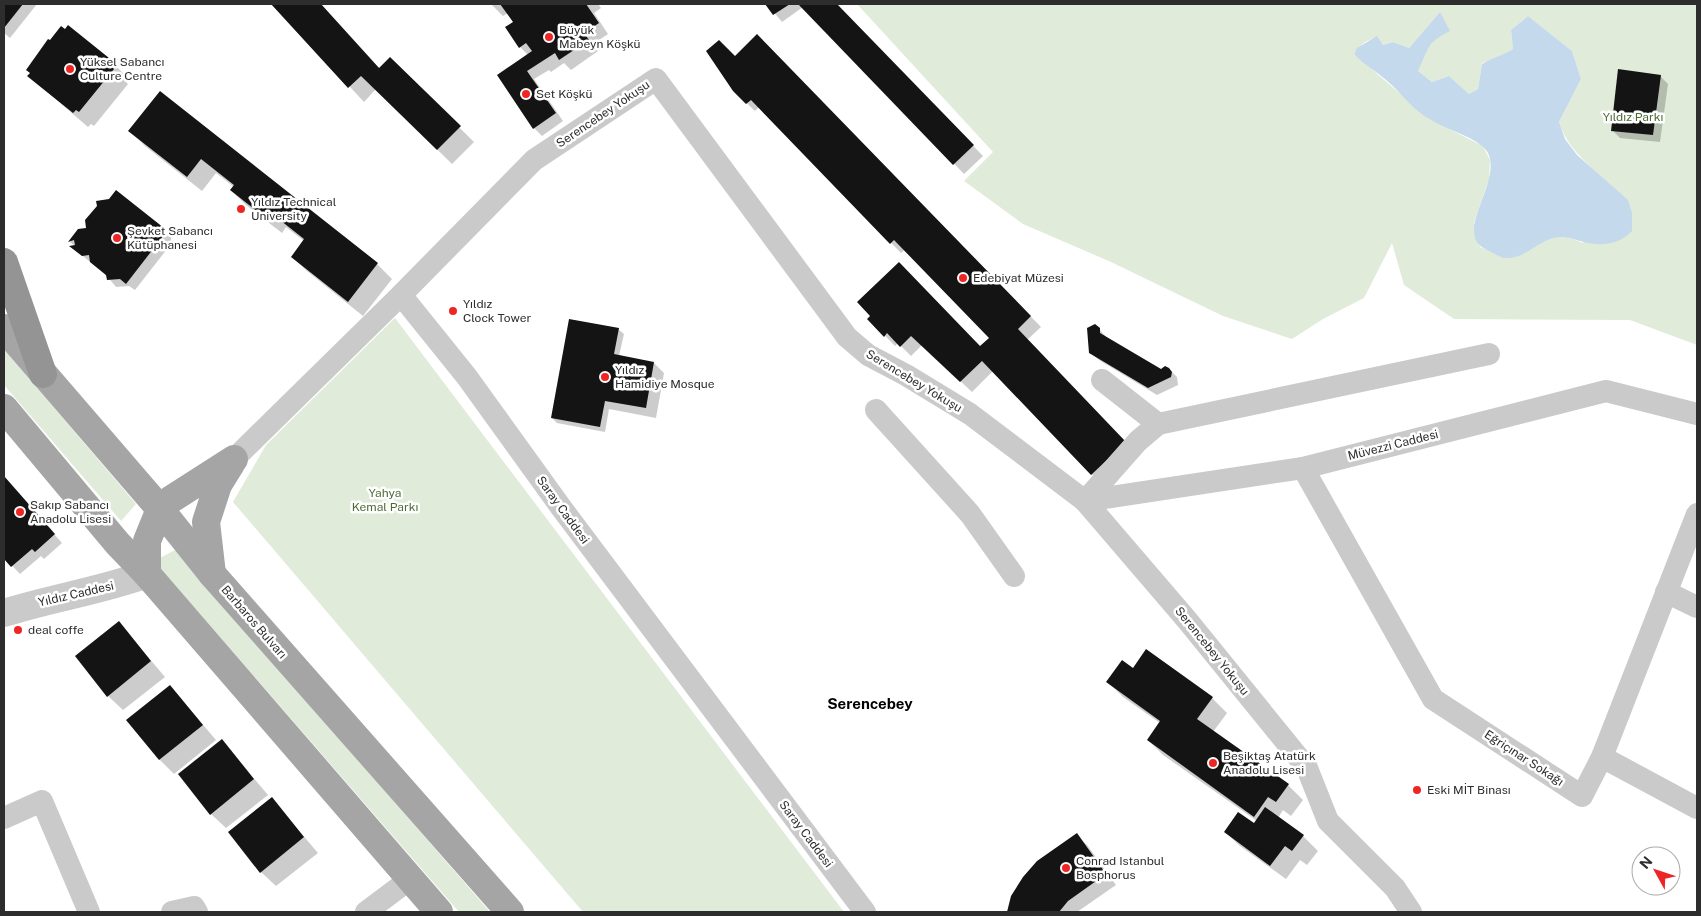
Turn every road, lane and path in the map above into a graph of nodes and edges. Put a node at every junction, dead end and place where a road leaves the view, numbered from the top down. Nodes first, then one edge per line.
1 (4, 262) edge
2 (402, 295) junction
3 (4, 328) edge
4 (1489, 354) dead end
5 (43, 374) junction
6 (1102, 380) dead end
7 (4, 408) edge
8 (876, 410) dead end
9 (1697, 414) edge
10 (1158, 424) junction
11 (234, 459) junction
12 (1303, 468) junction
13 (1085, 501) junction
14 (160, 509) junction
15 (1695, 525) edge
16 (147, 574) junction
17 (212, 574) junction
18 (1014, 576) dead end
19 (1666, 592) junction
20 (1697, 607) edge
21 (4, 613) edge
22 (1602, 757) junction
23 (1697, 808) edge
24 (4, 818) edge
25 (410, 879) junction
26 (89, 912) edge
27 (172, 912) edge
28 (197, 912) edge
29 (366, 912) edge
30 (439, 912) edge
31 (510, 912) edge
32 (865, 912) edge
33 (1411, 912) edge

1 - 5 highway
2 - 11 street
2 - 13 street, Serencebey Yokuşu
2 - 32 street, Saray Caddesi
3 - 5 main road, Barbaros Bulvarı
4 - 10 street
5 - 14 main road, Barbaros Bulvarı
6 - 10 street
7 - 16 main road
8 - 18 street
9 - 12 street, Müvezzi Caddesi
10 - 13 street
11 - 14 main road
11 - 17 main road
12 - 13 street, Müvezzi Caddesi
12 - 22 street, Eğriçınar Sokağı
13 - 33 street, Serencebey Yokuşu
14 - 16 main road
14 - 17 main road, Barbaros Bulvarı
15 - 19 street, Eğriçınar Sokağı
16 - 21 street, Yıldız Caddesi
16 - 25 main road
17 - 31 main road, Barbaros Bulvarı
19 - 20 street
19 - 22 street, Eğriçınar Sokağı
22 - 23 street
24 - 26 street
25 - 29 street
25 - 30 main road
27 - 28 street

